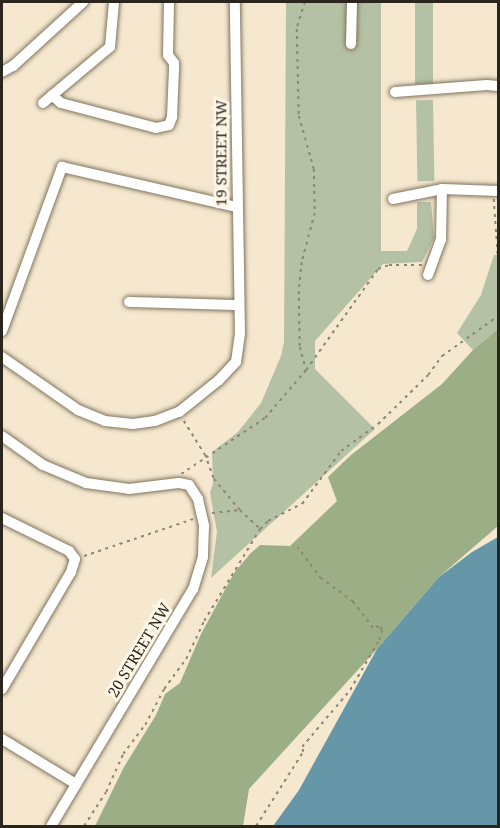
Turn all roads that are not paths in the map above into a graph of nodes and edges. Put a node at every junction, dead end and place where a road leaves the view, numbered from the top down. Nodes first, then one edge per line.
1 (83, 2) edge
2 (114, 2) edge
3 (169, 2) edge
4 (235, 2) edge
5 (352, 2) edge
6 (351, 44) dead end
7 (2, 72) edge
8 (498, 86) edge
9 (395, 92) dead end
10 (52, 95) junction
11 (43, 103) dead end
12 (442, 189) junction
13 (496, 191) edge
14 (393, 199) dead end
15 (236, 207) junction
16 (430, 270) road end
17 (129, 302) dead end
18 (238, 305) junction
19 (2, 331) edge
20 (2, 357) edge
21 (2, 436) edge
22 (2, 518) edge
23 (2, 689) edge
24 (2, 739) edge
25 (76, 784) junction
26 (51, 826) edge

1 - 7 street
2 - 10 street
3 - 10 street
4 - 15 street, 19 STREET NW
5 - 6 street
8 - 9 street
10 - 11 street
12 - 13 street
12 - 14 street
12 - 16 street
15 - 18 street, 19 STREET NW
15 - 19 street
17 - 18 street
18 - 20 street, 19 STREET NW
21 - 25 street, 20 STREET NW
22 - 23 street
24 - 25 street
25 - 26 street, 20 STREET NW

